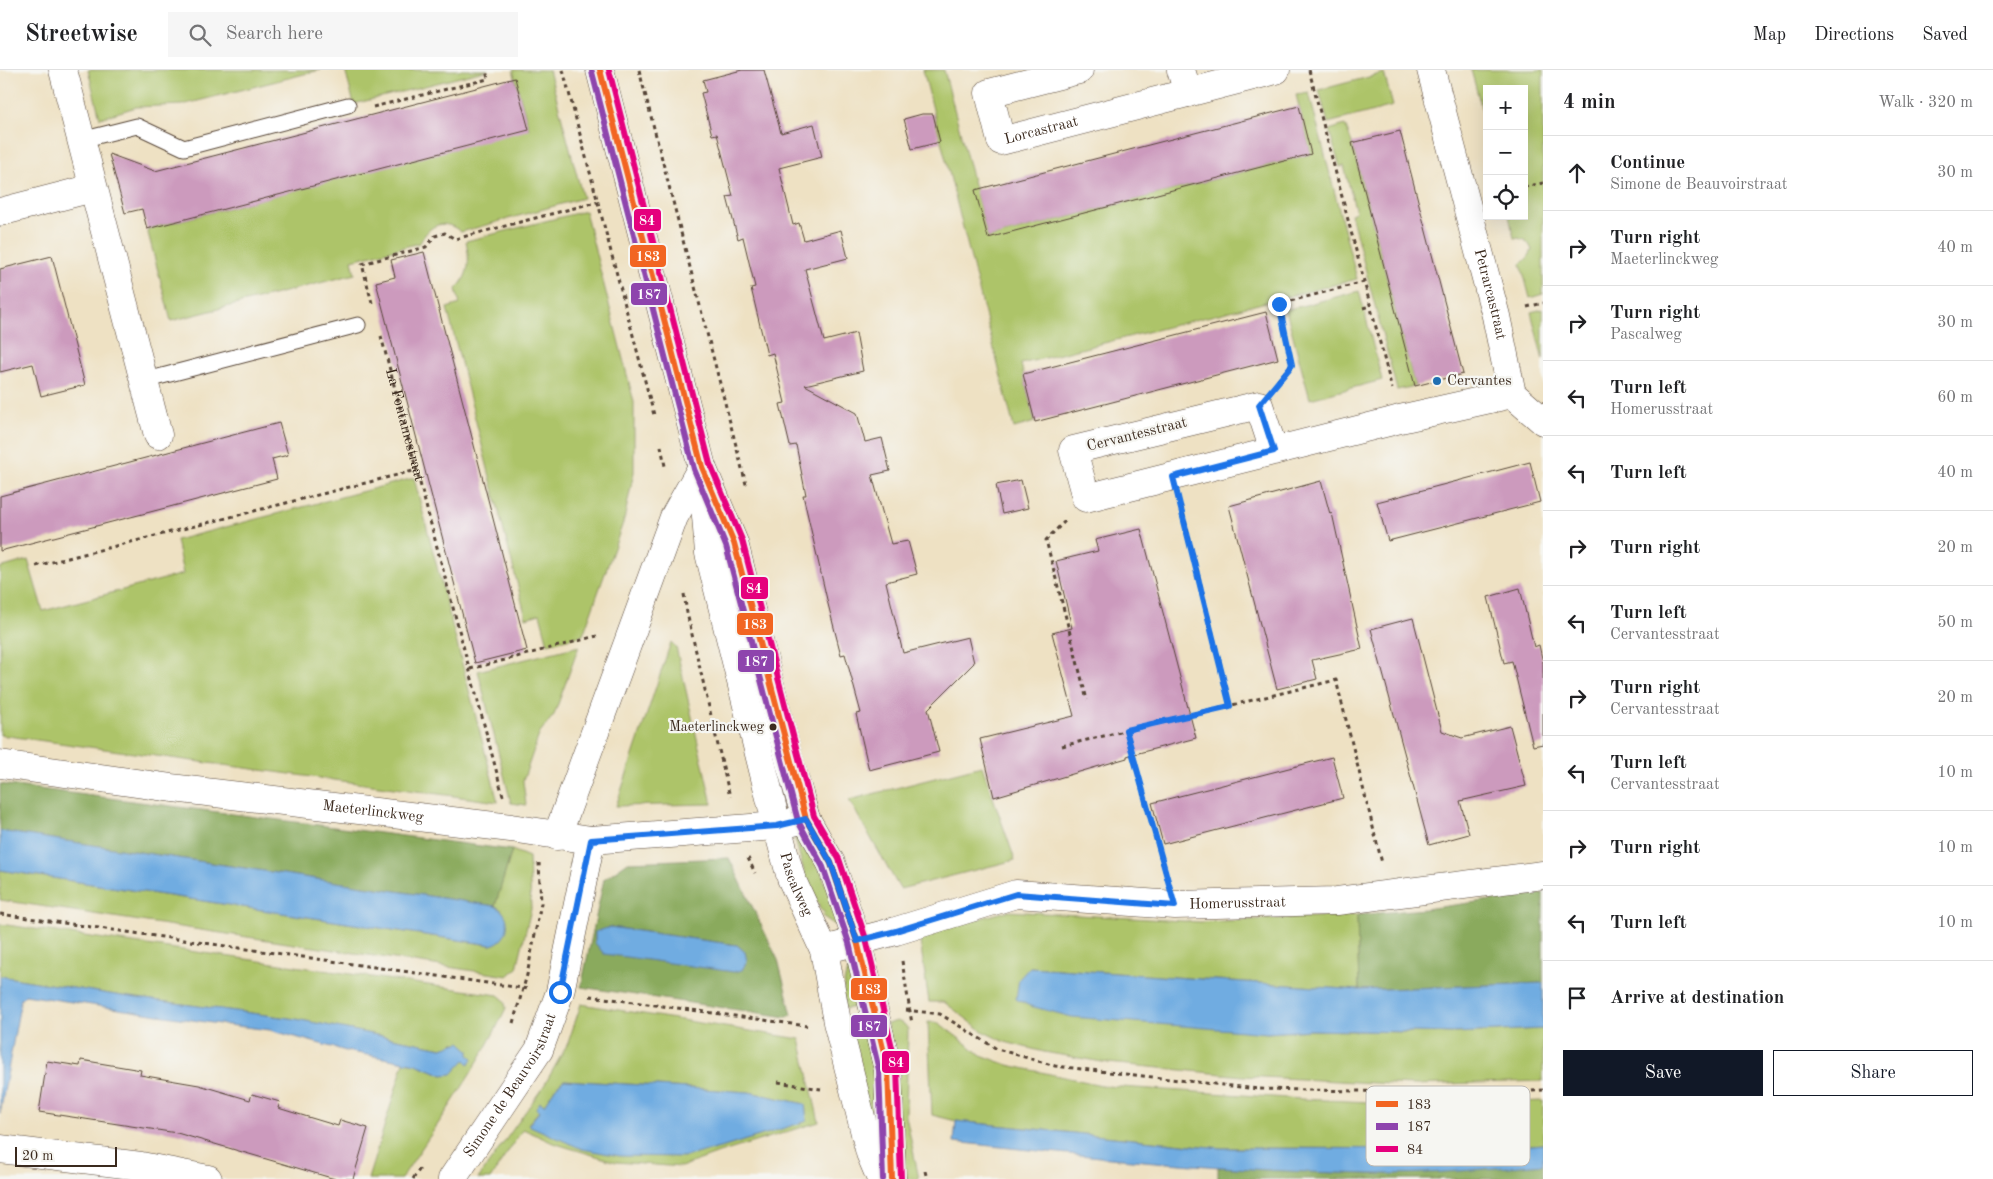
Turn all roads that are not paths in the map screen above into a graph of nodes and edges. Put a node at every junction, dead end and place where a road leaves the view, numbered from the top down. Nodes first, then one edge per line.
1 (63, 70) edge
2 (600, 70) edge
3 (1079, 70) edge
4 (1276, 70) edge
5 (1431, 70) edge
6 (1185, 81) edge
7 (348, 105) road end
8 (81, 140) junction
9 (93, 188) junction
10 (0, 212) edge
11 (358, 325) dead end
12 (143, 381) junction
13 (1512, 394) junction
14 (1543, 421) edge
15 (158, 435) dead end
16 (1274, 451) junction
17 (702, 467) junction
18 (0, 764) edge
19 (806, 819) junction
20 (777, 826) junction
21 (557, 836) junction
22 (591, 840) junction
23 (1543, 875) edge
24 (857, 941) junction
25 (824, 950) junction
26 (0, 1149) edge
27 (208, 1179) edge
28 (452, 1179) edge
29 (881, 1179) edge
30 (892, 1179) edge

1 - 8 street
2 - 17 street, Pascalweg
3 - 6 street, Lorcastraat
4 - 6 street, Lorcastraat
5 - 13 street, Petrarcastraat
7 - 8 lane
8 - 9 street
9 - 10 street
9 - 12 street
11 - 12 lane
12 - 15 street
13 - 14 street
13 - 16 street
16 - 16 street, Cervantesstraat
17 - 19 street, Pascalweg
17 - 20 street, Pascalweg
17 - 21 street
18 - 21 street, Maeterlinckweg
19 - 20 street, Maeterlinckweg
19 - 24 street, Pascalweg
20 - 22 street, Maeterlinckweg
20 - 25 street, Pascalweg
21 - 22 street, Maeterlinckweg
22 - 28 street, Simone de Beauvoirstraat
23 - 24 street, Homerusstraat
24 - 25 street, Homerusstraat
24 - 30 street, Pascalweg
25 - 29 street, Pascalweg
26 - 27 street

